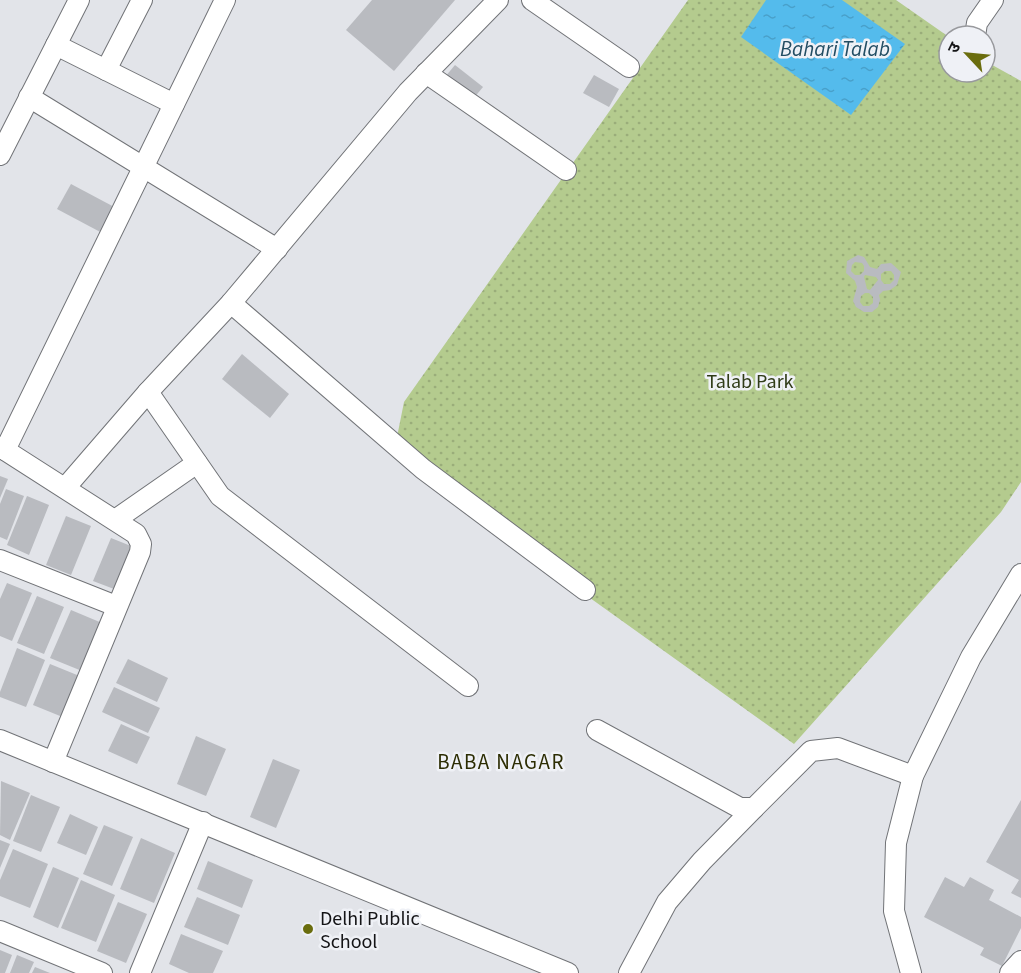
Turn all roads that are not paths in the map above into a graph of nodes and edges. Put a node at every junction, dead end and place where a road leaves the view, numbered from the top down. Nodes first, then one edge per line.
1 (79, 0) edge
2 (142, 0) edge
3 (225, 0) edge
4 (498, 0) edge
5 (532, 0) edge
6 (993, 0) edge
7 (977, 24) edge
8 (56, 45) junction
9 (629, 67) dead end
10 (106, 70) junction
11 (426, 73) junction
12 (29, 97) junction
13 (174, 104) junction
14 (0, 155) edge
15 (144, 166) junction
16 (566, 170) dead end
17 (277, 249) junction
18 (231, 303) junction
19 (148, 392) junction
20 (2, 448) edge
21 (197, 463) junction
22 (64, 488) junction
23 (116, 520) junction
24 (0, 560) edge
25 (1021, 574) edge
26 (585, 590) dead end
27 (116, 606) junction
28 (468, 686) dead end
29 (597, 730) dead end
30 (0, 740) edge
31 (53, 762) junction
32 (913, 776) junction
33 (754, 808) junction
34 (202, 822) junction
35 (0, 931) edge
36 (1021, 961) edge
37 (102, 973) edge
38 (140, 973) edge
39 (568, 973) edge
40 (629, 973) edge
41 (911, 973) edge
42 (1010, 973) edge

1 - 8 street
2 - 10 street
3 - 13 street
4 - 11 street
5 - 9 street
6 - 7 street
8 - 10 street
8 - 12 street
10 - 13 street
11 - 16 street
11 - 17 street
12 - 14 street
12 - 15 street
13 - 15 street
15 - 17 street
15 - 20 street
17 - 18 street
18 - 19 street
18 - 26 street
19 - 21 street
19 - 22 street
20 - 22 street
21 - 23 street
21 - 28 street
22 - 23 street
23 - 27 street
24 - 27 street
25 - 32 street
27 - 31 street
29 - 33 street
30 - 31 street
31 - 34 street
32 - 33 street
32 - 41 street
33 - 40 street
34 - 38 street
34 - 39 street
35 - 37 street
36 - 42 street

